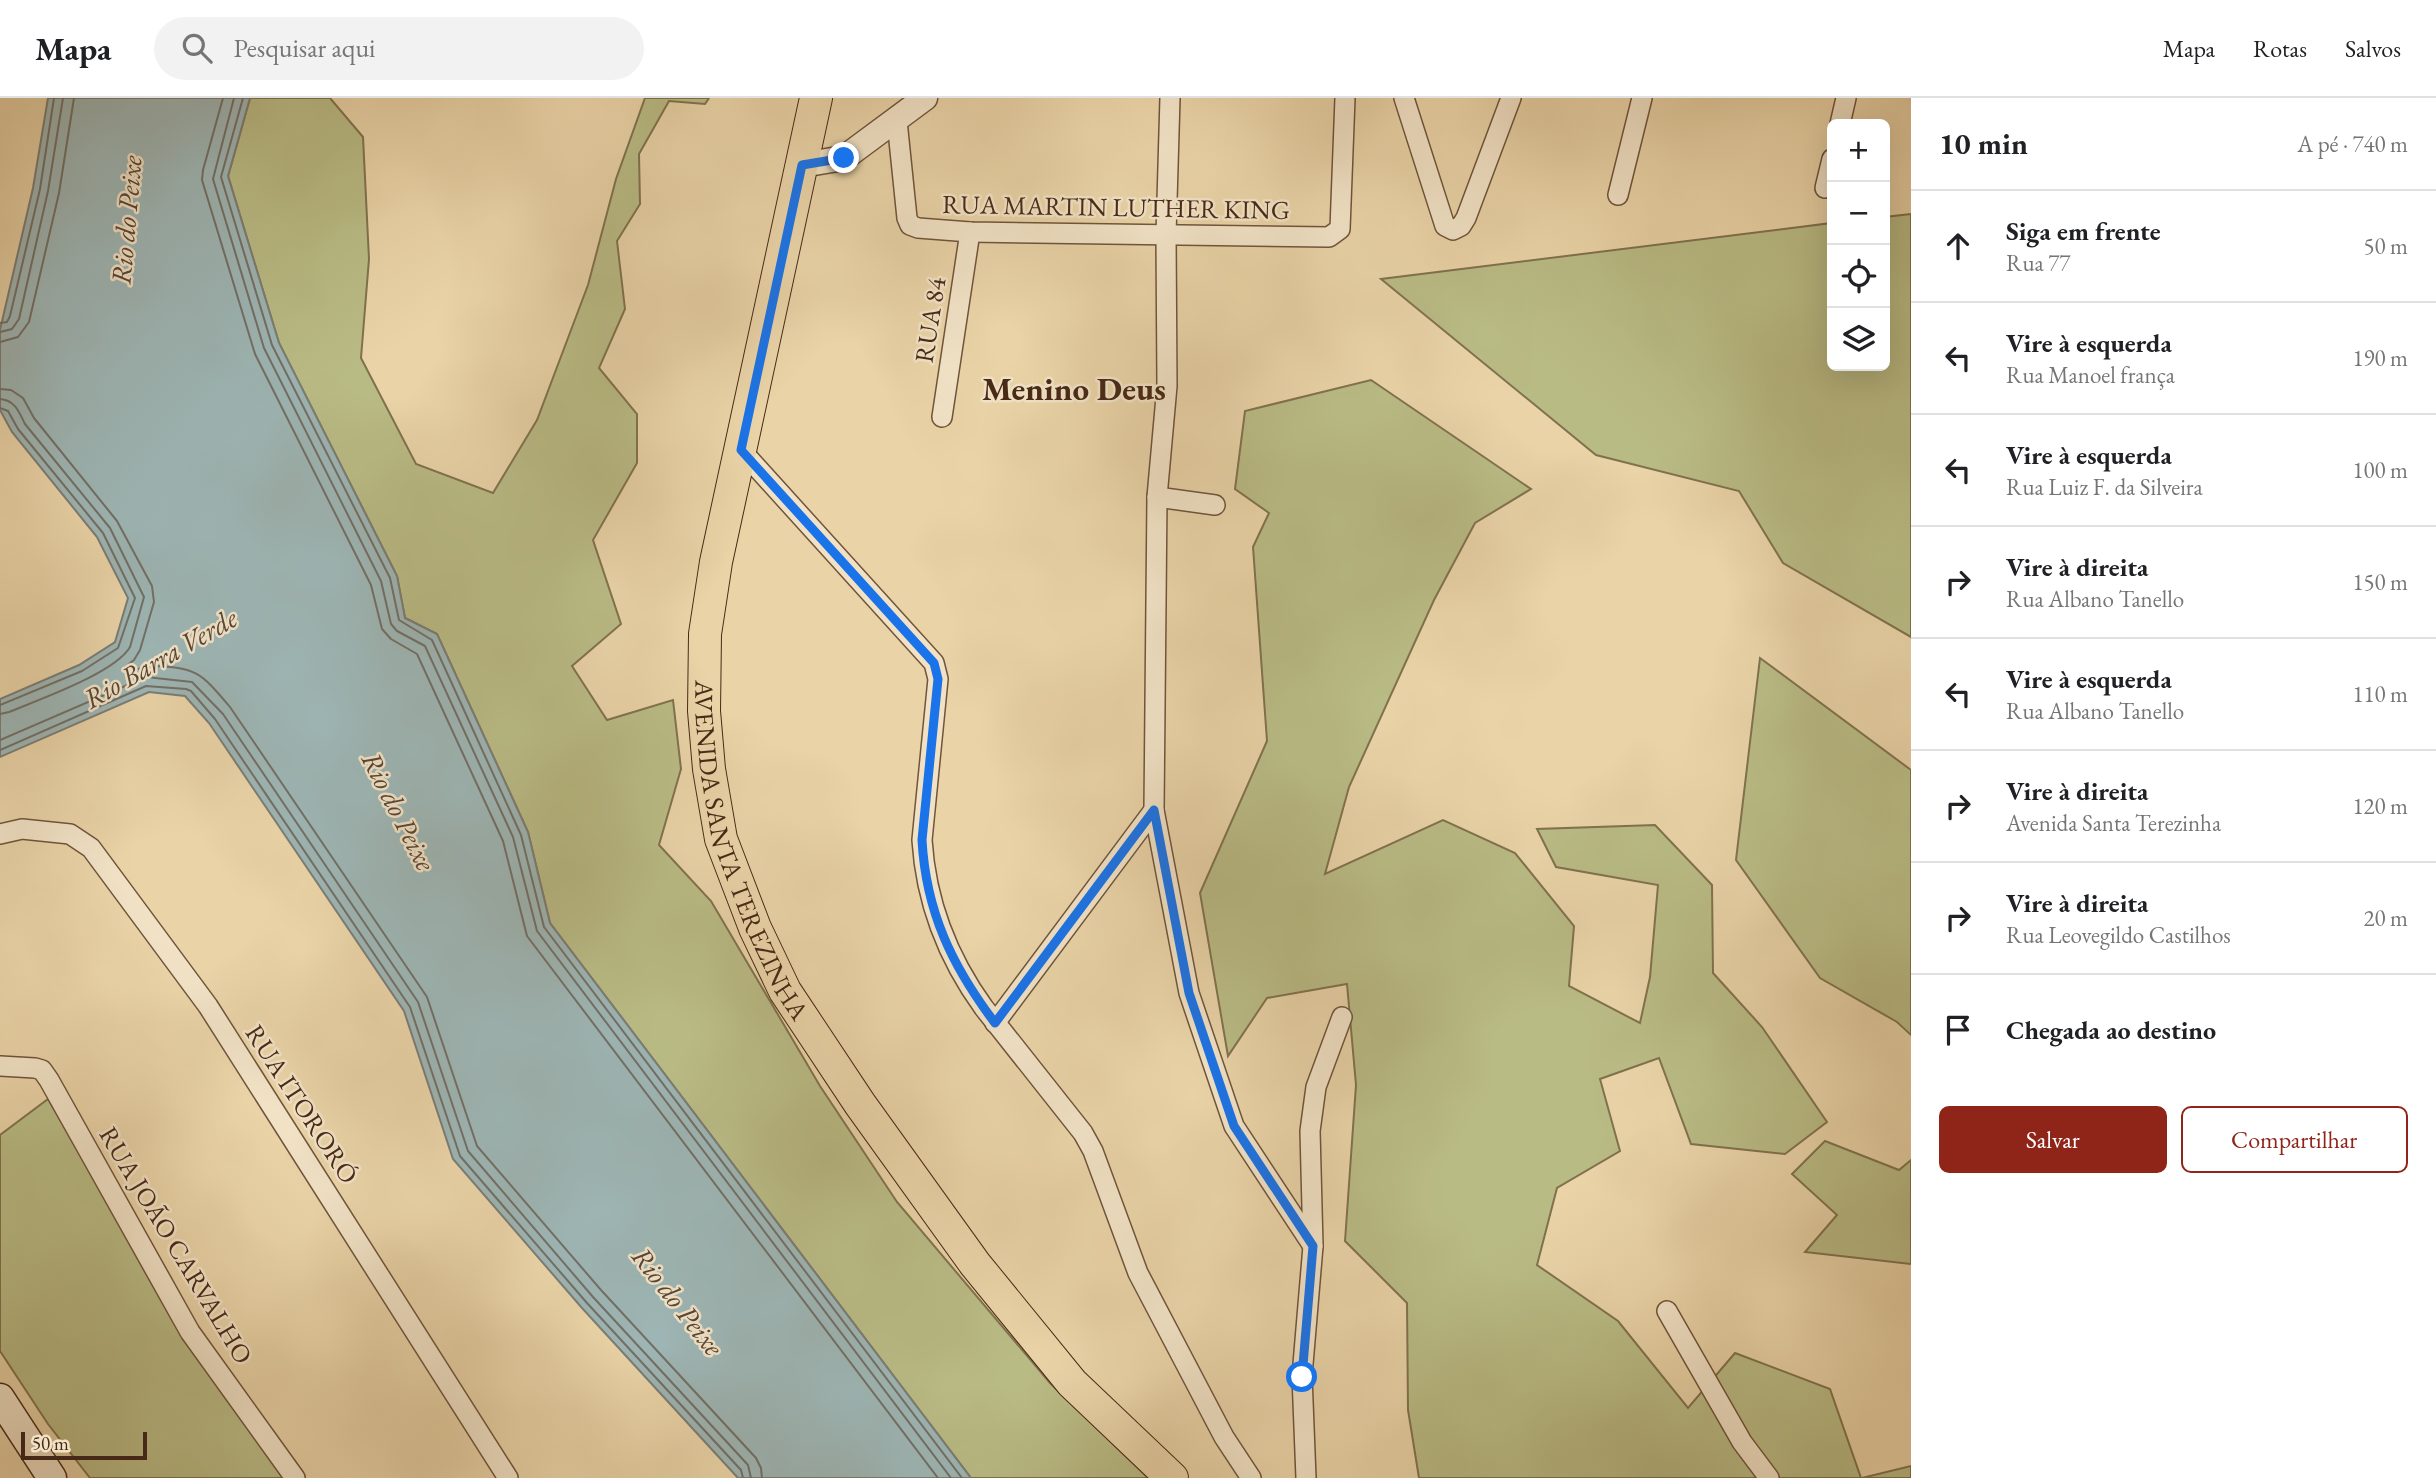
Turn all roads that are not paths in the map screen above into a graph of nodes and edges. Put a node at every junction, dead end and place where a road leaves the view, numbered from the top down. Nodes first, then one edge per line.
1 (816, 98) edge
2 (925, 98) edge
3 (1170, 98) edge
4 (1345, 98) edge
5 (1404, 98) edge
6 (1511, 98) edge
7 (1642, 98) edge
8 (1846, 98) edge
9 (1841, 119) edge
10 (897, 121) junction
11 (802, 165) junction
12 (1827, 180) edge
13 (1825, 188) dead end
14 (1618, 195) dead end
15 (970, 232) junction
16 (1166, 235) junction
17 (942, 417) dead end
18 (741, 450) junction
19 (1157, 497) junction
20 (1215, 505) dead end
21 (1154, 810) junction
22 (0, 834) edge
23 (1342, 1017) dead end
24 (995, 1023) junction
25 (0, 1066) edge
26 (1313, 1246) junction
27 (1667, 1311) dead end
28 (0, 1398) edge
29 (52, 1478) edge
30 (295, 1478) edge
31 (508, 1478) edge
32 (1172, 1478) edge
33 (1251, 1478) edge
34 (1306, 1478) edge
35 (1769, 1478) edge

1 - 11 main road, AVENIDA SANTA TEREZINHA
2 - 10 street
3 - 16 street
4 - 16 street, RUA MARTIN LUTHER KING
5 - 6 street
7 - 14 street
8 - 9 street
10 - 11 street
10 - 15 street, RUA MARTIN LUTHER KING
11 - 18 main road, AVENIDA SANTA TEREZINHA
12 - 13 street
15 - 16 street, RUA MARTIN LUTHER KING
15 - 17 street, RUA 84
16 - 19 street
18 - 24 street
18 - 32 main road, AVENIDA SANTA TEREZINHA
19 - 20 street
19 - 21 street
21 - 24 street
21 - 26 street
22 - 31 street, RUA ITORORÓ
23 - 26 street
24 - 33 street
25 - 30 street, RUA JOÃO CARVALHO
26 - 34 street
27 - 35 street
28 - 29 main road

